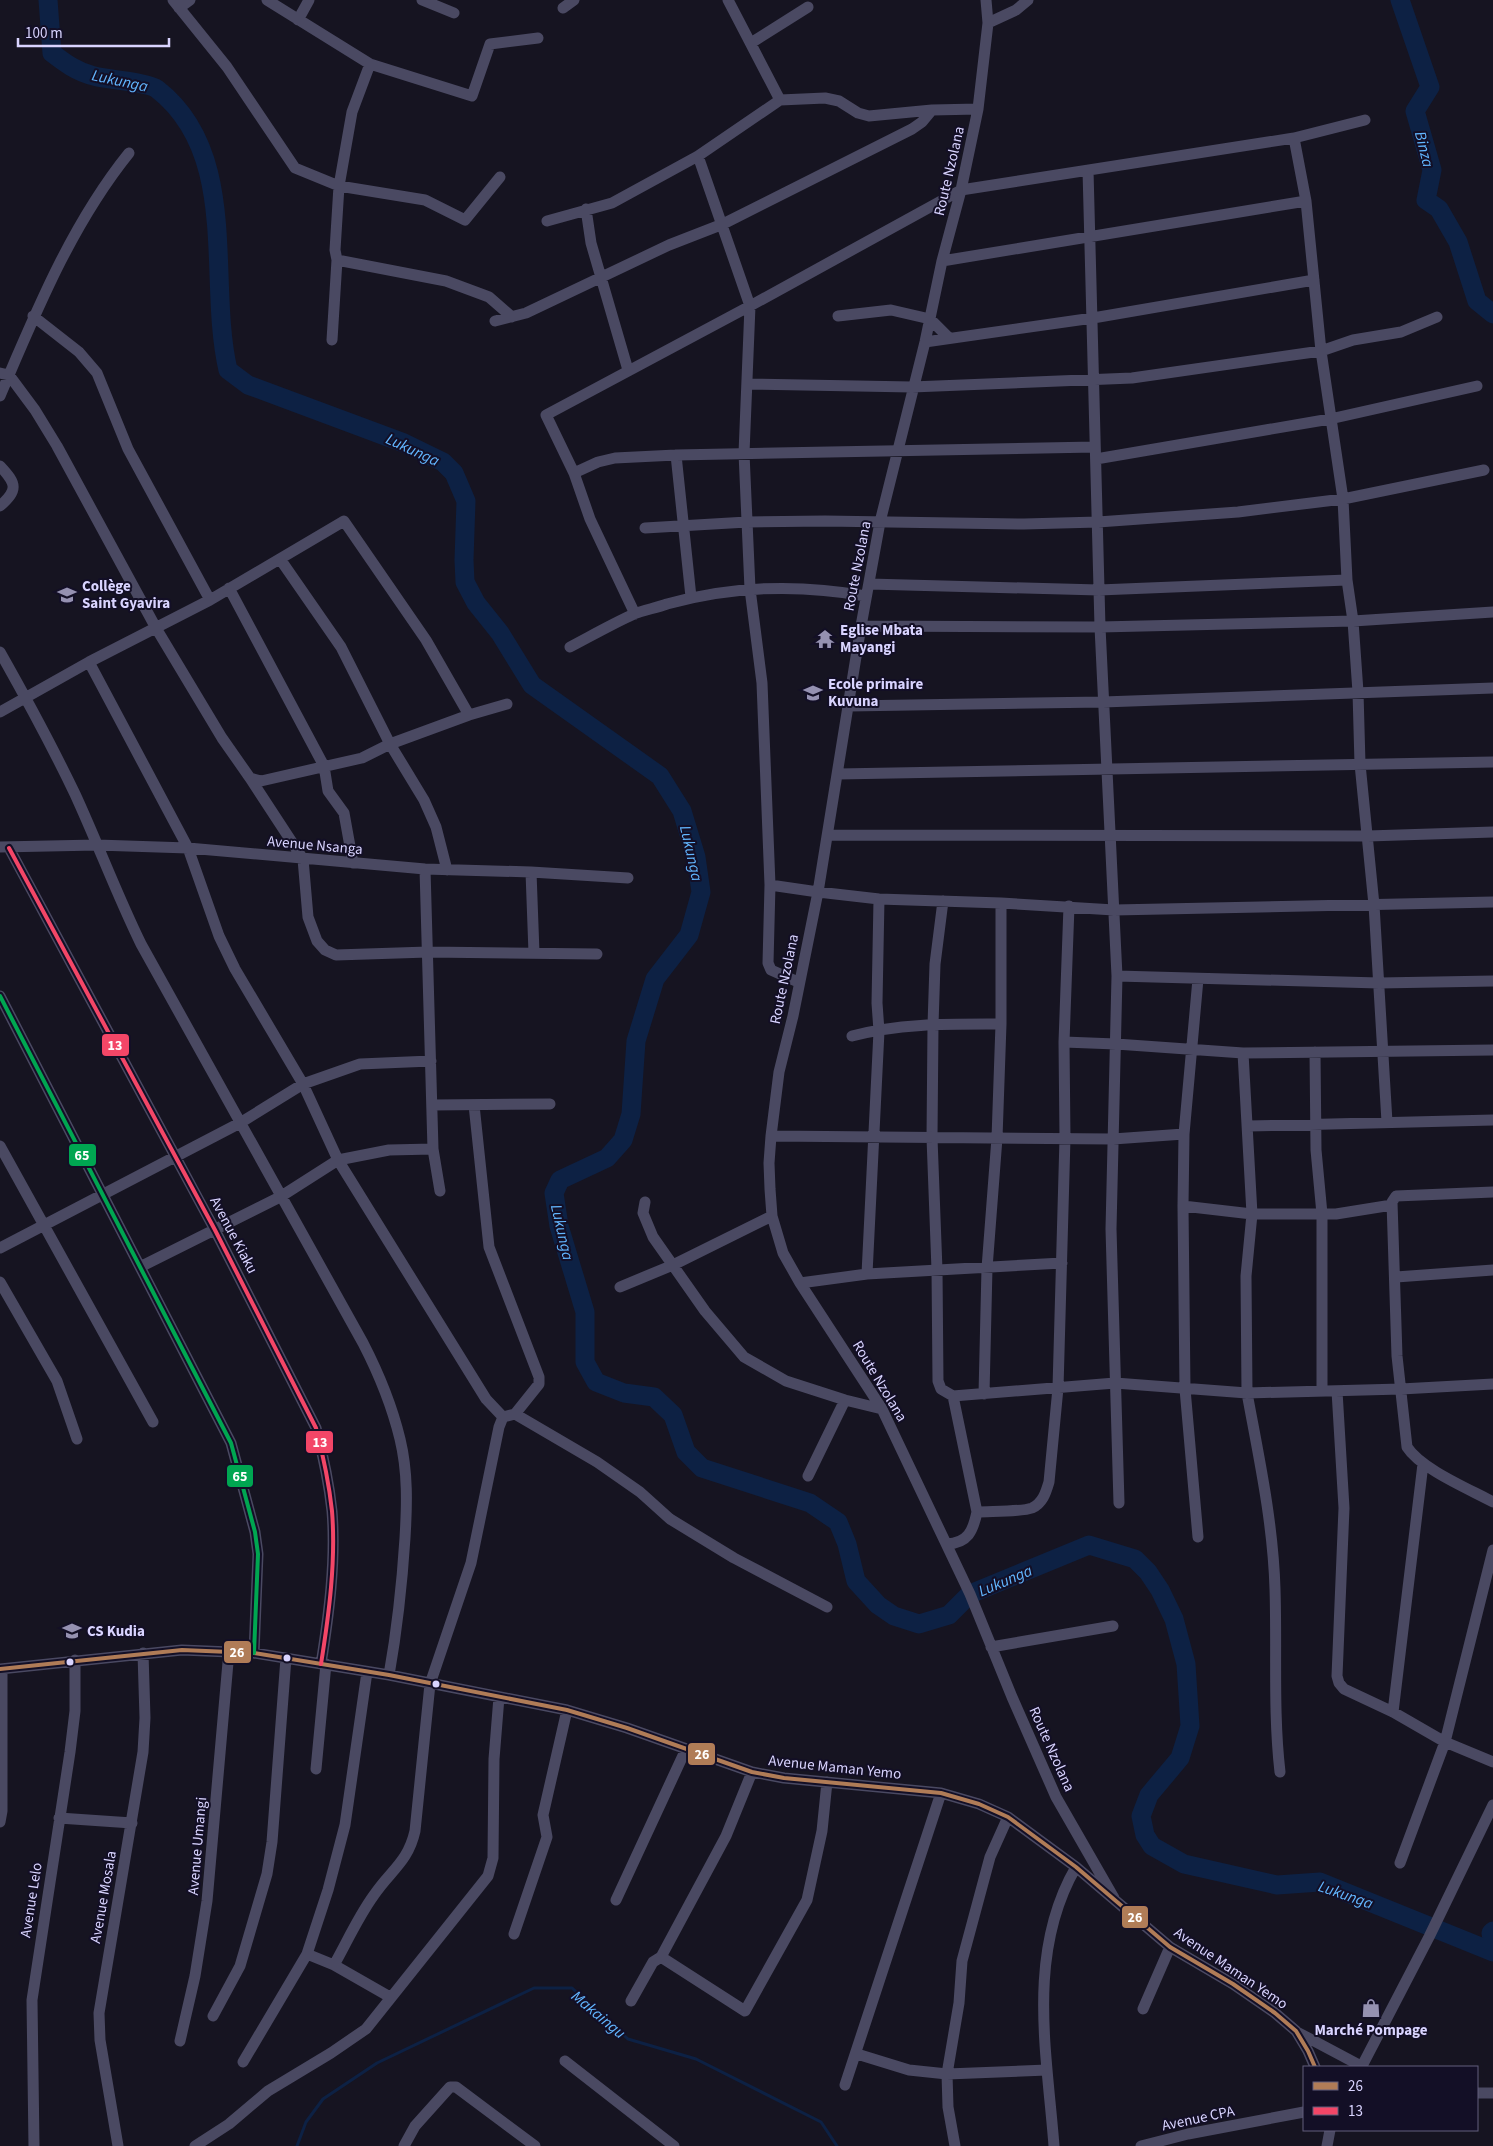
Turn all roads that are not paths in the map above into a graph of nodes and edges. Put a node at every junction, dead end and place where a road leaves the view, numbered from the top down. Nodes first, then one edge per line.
1 (190, 0) edge
2 (266, 0) edge
3 (308, 0) edge
4 (422, 0) edge
5 (574, 0) edge
6 (728, 0) edge
7 (986, 0) edge
8 (1028, 0) edge
9 (176, 4) edge
10 (808, 7) dead end
11 (563, 8) dead end
12 (454, 13) dead end
13 (298, 20) junction
14 (988, 23) junction
15 (538, 38) dead end
16 (750, 43) junction
17 (370, 64) junction
18 (780, 100) junction
19 (978, 109) junction
20 (932, 110) junction
21 (1365, 120) dead end
22 (1294, 138) junction
23 (129, 153) dead end
24 (698, 156) junction
25 (1088, 170) junction
26 (500, 177) dead end
27 (339, 186) junction
28 (961, 190) junction
29 (1306, 201) junction
30 (586, 209) junction
31 (547, 221) dead end
32 (722, 224) junction
33 (1088, 236) junction
34 (337, 260) junction
35 (942, 262) junction
36 (600, 277) junction
37 (1314, 280) junction
38 (750, 306) junction
39 (33, 316) junction
40 (838, 316) dead end
41 (512, 317) junction
42 (1437, 317) dead end
43 (1093, 318) junction
44 (930, 319) junction
45 (495, 321) dead end
46 (949, 338) junction
47 (332, 340) dead end
48 (925, 342) junction
49 (1320, 351) junction
50 (628, 370) junction
51 (4, 374) edge
52 (1094, 381) junction
53 (747, 384) junction
54 (1476, 386) dead end
55 (912, 387) junction
56 (0, 396) edge
57 (1330, 419) junction
58 (897, 452) junction
59 (744, 453) junction
60 (1096, 453) junction
61 (676, 455) junction
62 (0, 466) edge
63 (1484, 470) dead end
64 (574, 473) junction
65 (1343, 499) junction
66 (0, 506) edge
67 (747, 522) junction
68 (880, 522) junction
69 (1098, 522) junction
70 (683, 526) junction
71 (645, 528) dead end
72 (280, 559) junction
73 (1347, 580) junction
74 (229, 588) junction
75 (750, 589) junction
76 (868, 590) junction
77 (1099, 590) junction
78 (691, 597) junction
79 (210, 600) junction
80 (1493, 612) edge
81 (635, 614) junction
82 (1353, 620) junction
83 (861, 626) junction
84 (1100, 627) junction
85 (156, 628) junction
86 (570, 647) dead end
87 (0, 652) edge
88 (89, 662) junction
89 (1493, 688) edge
90 (1358, 692) junction
91 (26, 698) junction
92 (1103, 702) junction
93 (507, 704) dead end
94 (849, 706) junction
95 (0, 712) edge
96 (469, 715) junction
97 (390, 744) junction
98 (1493, 762) edge
99 (1360, 764) junction
100 (324, 766) junction
101 (1106, 770) junction
102 (838, 774) junction
103 (250, 778) junction
104 (1493, 832) edge
105 (1110, 834) junction
106 (828, 835) junction
107 (1368, 836) junction
108 (97, 845) junction
109 (4, 848) edge
110 (188, 848) junction
111 (303, 859) junction
112 (353, 863) junction
113 (425, 869) junction
114 (447, 870) junction
115 (531, 872) junction
116 (628, 878) dead end
117 (770, 885) junction
118 (818, 892) junction
119 (879, 898) junction
120 (943, 901) junction
121 (1493, 902) edge
122 (1001, 903) junction
123 (1374, 905) junction
124 (1068, 906) junction
125 (1114, 910) junction
126 (428, 952) junction
127 (534, 953) junction
128 (597, 954) dead end
129 (1117, 976) junction
130 (1198, 979) junction
131 (1493, 981) edge
132 (798, 982) junction
133 (1379, 983) junction
134 (0, 996) edge
135 (1001, 1024) junction
136 (933, 1025) junction
137 (879, 1031) junction
138 (852, 1036) dead end
139 (1064, 1042) junction
140 (1116, 1044) junction
141 (1191, 1049) junction
142 (1493, 1050) edge
143 (1383, 1051) junction
144 (1314, 1052) junction
145 (1243, 1053) junction
146 (431, 1061) junction
147 (303, 1084) junction
148 (550, 1104) dead end
149 (432, 1105) junction
150 (474, 1105) junction
151 (1493, 1120) edge
152 (1387, 1122) junction
153 (240, 1123) junction
154 (1248, 1126) junction
155 (1316, 1126) junction
156 (1184, 1134) junction
157 (771, 1136) junction
158 (873, 1138) junction
159 (932, 1138) junction
160 (997, 1138) junction
161 (1065, 1138) junction
162 (1114, 1138) junction
163 (0, 1146) edge
164 (433, 1149) junction
165 (175, 1156) junction
166 (338, 1160) junction
167 (440, 1191) dead end
168 (1493, 1192) edge
169 (103, 1196) junction
170 (280, 1197) junction
171 (645, 1202) dead end
172 (1392, 1205) junction
173 (1183, 1206) junction
174 (1252, 1214) junction
175 (1322, 1214) junction
176 (772, 1216) junction
177 (44, 1225) junction
178 (215, 1230) junction
179 (0, 1248) edge
180 (1062, 1263) junction
181 (673, 1265) junction
182 (140, 1267) junction
183 (987, 1268) junction
184 (937, 1270) junction
185 (1493, 1270) edge
186 (867, 1274) junction
187 (1396, 1277) junction
188 (0, 1282) edge
189 (800, 1283) junction
190 (620, 1288) dead end
191 (1115, 1383) junction
192 (1493, 1384) edge
193 (1058, 1388) junction
194 (1185, 1389) junction
195 (1401, 1389) junction
196 (1322, 1391) junction
197 (1337, 1391) junction
198 (1247, 1393) junction
199 (984, 1394) junction
200 (953, 1396) junction
201 (845, 1400) junction
202 (882, 1409) junction
203 (515, 1414) junction
204 (503, 1417) junction
205 (152, 1422) dead end
206 (77, 1439) dead end
207 (1423, 1464) junction
208 (808, 1476) dead end
209 (1493, 1502) edge
210 (1118, 1503) dead end
211 (977, 1512) junction
212 (1198, 1537) dead end
213 (947, 1544) junction
214 (1493, 1550) edge
215 (827, 1607) dead end
216 (1113, 1626) dead end
217 (991, 1647) junction
218 (229, 1651) junction
219 (143, 1653) junction
220 (254, 1653) junction
221 (286, 1658) junction
222 (75, 1660) junction
223 (324, 1664) junction
224 (1, 1669) edge
225 (367, 1672) junction
226 (389, 1675) junction
227 (430, 1684) junction
228 (499, 1696) junction
229 (567, 1710) junction
230 (1394, 1712) junction
231 (1445, 1742) junction
232 (686, 1750) junction
233 (1493, 1762) edge
234 (316, 1769) dead end
235 (752, 1772) junction
236 (1280, 1772) dead end
237 (828, 1782) junction
238 (941, 1793) junction
239 (1493, 1805) edge
240 (59, 1818) junction
241 (1008, 1818) junction
242 (0, 1822) edge
243 (132, 1823) junction
244 (1400, 1863) dead end
245 (1076, 1867) junction
246 (1114, 1898) junction
247 (616, 1900) dead end
248 (514, 1934) dead end
249 (1170, 1947) junction
250 (307, 1954) junction
251 (661, 1957) junction
252 (334, 1965) junction
253 (390, 1997) junction
254 (631, 2001) dead end
255 (1143, 2009) dead end
256 (213, 2016) dead end
257 (1296, 2032) junction
258 (180, 2041) dead end
259 (857, 2054) junction
260 (565, 2061) dead end
261 (243, 2062) dead end
262 (1315, 2066) edge
263 (1360, 2066) edge
264 (1363, 2066) edge
265 (1047, 2070) junction
266 (947, 2074) junction
267 (845, 2085) dead end
268 (1478, 2093) edge
269 (1493, 2093) edge
270 (1303, 2107) edge
271 (1303, 2113) edge
272 (1261, 2120) junction
273 (1330, 2131) edge
274 (34, 2146) edge
275 (118, 2146) edge
276 (195, 2146) edge
277 (404, 2146) edge
278 (535, 2146) edge
279 (674, 2146) edge
280 (955, 2146) edge
281 (1054, 2146) edge
282 (1141, 2146) edge
283 (1327, 2146) edge

1 - 9 street
2 - 13 street
3 - 13 street
4 - 12 street
5 - 11 street
6 - 16 street
7 - 14 street, Route Nzolana
8 - 14 street
9 - 27 street
10 - 16 street
13 - 17 street
14 - 19 street, Route Nzolana
15 - 17 street
16 - 18 street
17 - 27 street
18 - 20 street
18 - 24 street
19 - 20 street
19 - 28 street, Route Nzolana
20 - 32 street
21 - 22 street
22 - 25 street
22 - 29 street
23 - 39 street
24 - 30 street
24 - 32 street
25 - 28 street
25 - 33 street
26 - 27 street
27 - 34 street
28 - 35 street, Route Nzolana
28 - 38 street
29 - 33 street
29 - 37 street
30 - 31 street
30 - 36 street
32 - 36 street
32 - 38 street
33 - 35 street
33 - 43 street
34 - 41 street
34 - 47 street
35 - 44 street, Route Nzolana
36 - 41 street
36 - 50 street
37 - 43 street
37 - 49 street
38 - 50 street
38 - 53 street
39 - 51 street
39 - 79 street
40 - 44 street
41 - 45 street
42 - 49 street
43 - 46 street
43 - 52 street
44 - 46 street
44 - 48 street, Route Nzolana
46 - 48 street
48 - 55 street, Route Nzolana
49 - 52 street
49 - 57 street
50 - 64 street
51 - 56 street
51 - 85 street
52 - 55 street
52 - 60 street
53 - 55 street
53 - 59 street
54 - 57 street
55 - 58 street, Route Nzolana
57 - 60 street
57 - 65 street
58 - 59 street
58 - 60 street
58 - 68 street, Route Nzolana
59 - 61 street
59 - 67 street
60 - 69 street
61 - 64 street
61 - 70 street
62 - 66 street
63 - 65 street
64 - 81 street
65 - 69 street
65 - 73 street
67 - 68 street
67 - 70 street
67 - 75 street
68 - 69 street
68 - 76 street, Route Nzolana
69 - 77 street
70 - 71 street
70 - 78 street
72 - 74 street
72 - 96 street
72 - 97 street
73 - 77 street
73 - 82 street
74 - 79 street
74 - 100 street
75 - 76 street
75 - 78 street
75 - 117 street
76 - 77 street
76 - 83 street, Route Nzolana
77 - 84 street
78 - 81 street
79 - 85 street
80 - 82 street
81 - 86 street
82 - 84 street
82 - 90 street
83 - 84 street
83 - 94 street, Route Nzolana
84 - 92 street
85 - 88 street
85 - 103 street
87 - 91 street
88 - 91 street
88 - 110 street
89 - 90 street
90 - 92 street
90 - 99 street
91 - 95 street
91 - 108 street
92 - 94 street
92 - 101 street
93 - 96 street
94 - 102 street, Route Nzolana
96 - 97 street
97 - 100 street
97 - 114 street
98 - 99 street
99 - 101 street
99 - 107 street
100 - 103 street
100 - 112 street
101 - 102 street
101 - 105 street
102 - 106 street, Route Nzolana
103 - 111 street
104 - 107 street
105 - 106 street
105 - 107 street
105 - 125 street
106 - 118 street, Route Nzolana
107 - 123 street
108 - 109 street, Avenue Nsanga
108 - 110 street, Avenue Nsanga
108 - 153 street
109 - 165 street, Avenue Kiaku
110 - 111 street, Avenue Nsanga
110 - 147 street
111 - 112 street, Avenue Nsanga
111 - 126 street
112 - 113 street, Avenue Nsanga
113 - 114 street, Avenue Nsanga
113 - 126 street
114 - 115 street, Avenue Nsanga
115 - 116 street, Avenue Nsanga
115 - 127 street
117 - 118 street
117 - 132 street
118 - 119 street
118 - 132 street, Route Nzolana
119 - 120 street
119 - 137 street
120 - 122 street
120 - 136 street
121 - 123 street
122 - 124 street
122 - 135 street
123 - 125 street
123 - 133 street
124 - 125 street
124 - 139 street
125 - 129 street
126 - 127 street
126 - 146 street
127 - 128 street
129 - 130 street
129 - 140 street
130 - 133 street
130 - 141 street
131 - 133 street
132 - 157 street, Route Nzolana
133 - 143 street
134 - 169 street
135 - 136 street
135 - 160 street
136 - 137 street
136 - 159 street
137 - 138 street
137 - 158 street
139 - 140 street
139 - 161 street
140 - 141 street
140 - 162 street
141 - 145 street
141 - 156 street
142 - 143 street
143 - 144 street
143 - 152 street
144 - 145 street
144 - 155 street
145 - 154 street
146 - 147 street
146 - 149 street
147 - 153 street
147 - 166 street
148 - 150 street
149 - 150 street
149 - 164 street
150 - 203 street
151 - 152 street
152 - 155 street
153 - 165 street
153 - 170 street
154 - 155 street
154 - 174 street
155 - 175 street
156 - 162 street
156 - 173 street
157 - 158 street
157 - 176 street, Route Nzolana
158 - 159 street
158 - 186 street
159 - 160 street
159 - 184 street
160 - 161 street
160 - 183 street
161 - 162 street
161 - 180 street
162 - 191 street
163 - 177 street
164 - 166 street
164 - 167 street
165 - 169 street
165 - 178 street, Avenue Kiaku
166 - 170 street
166 - 204 street
168 - 172 street
169 - 177 street
169 - 182 street
170 - 178 street
170 - 226 street
171 - 181 street
172 - 175 street
172 - 187 street
173 - 174 street
173 - 194 street
174 - 175 street
174 - 198 street
175 - 196 street
176 - 181 street
176 - 189 street, Route Nzolana
177 - 179 street
177 - 205 street
178 - 182 street
178 - 223 street, Avenue Kiaku
180 - 183 street
180 - 193 street
181 - 190 street
181 - 201 street
182 - 220 street
183 - 184 street
183 - 199 street
184 - 186 street
184 - 200 street
185 - 187 street
186 - 189 street
187 - 195 street
188 - 206 street
189 - 202 street, Route Nzolana
191 - 193 street
191 - 194 street
191 - 210 street
192 - 195 street
193 - 199 street
193 - 211 street
194 - 198 street
194 - 212 street
195 - 197 street
195 - 207 street
196 - 197 street
196 - 198 street
197 - 230 street
198 - 236 street
199 - 200 street
200 - 211 street
201 - 202 street
201 - 208 street
202 - 213 street, Route Nzolana
203 - 204 street
203 - 215 street
204 - 227 street
207 - 209 street
207 - 230 street
211 - 213 street
213 - 217 street, Route Nzolana
214 - 231 street
216 - 217 street
217 - 246 street, Route Nzolana
218 - 219 street, Avenue Maman Yemo
218 - 220 street, Avenue Maman Yemo
218 - 258 street, Avenue Umangi
219 - 222 street, Avenue Maman Yemo
219 - 243 street, Avenue Mosala
220 - 221 street, Avenue Maman Yemo
221 - 223 street, Avenue Maman Yemo
221 - 256 street
222 - 224 street, Avenue Maman Yemo
222 - 240 street, Avenue Lelo
223 - 225 street, Avenue Maman Yemo
223 - 234 street, Avenue Kiaku
224 - 242 street
225 - 226 street, Avenue Maman Yemo
225 - 250 street
226 - 227 street, Avenue Maman Yemo
227 - 228 street, Avenue Maman Yemo
227 - 252 street
228 - 229 street, Avenue Maman Yemo
228 - 253 street
229 - 232 street, Avenue Maman Yemo
229 - 248 street
230 - 231 street
231 - 233 street
231 - 244 street
232 - 235 street, Avenue Maman Yemo
232 - 247 street
235 - 237 street, Avenue Maman Yemo
235 - 251 street
237 - 238 street, Avenue Maman Yemo
237 - 251 street
238 - 241 street, Avenue Maman Yemo
238 - 259 street
239 - 264 street
240 - 243 street
240 - 274 street, Avenue Lelo
241 - 245 street, Avenue Maman Yemo
241 - 266 street
243 - 275 street, Avenue Mosala
245 - 246 street, Avenue Maman Yemo
245 - 265 street
246 - 249 street, Avenue Maman Yemo
249 - 255 street
249 - 257 street, Avenue Maman Yemo
250 - 252 street
250 - 261 street
251 - 254 street
252 - 253 street
253 - 276 street
257 - 262 street, Avenue Maman Yemo
257 - 263 street
259 - 266 street
259 - 267 street
260 - 279 street
265 - 266 street
265 - 281 street
266 - 280 street
268 - 269 street
270 - 272 street
271 - 272 street
272 - 282 street, Avenue CPA
273 - 283 street
277 - 278 street

